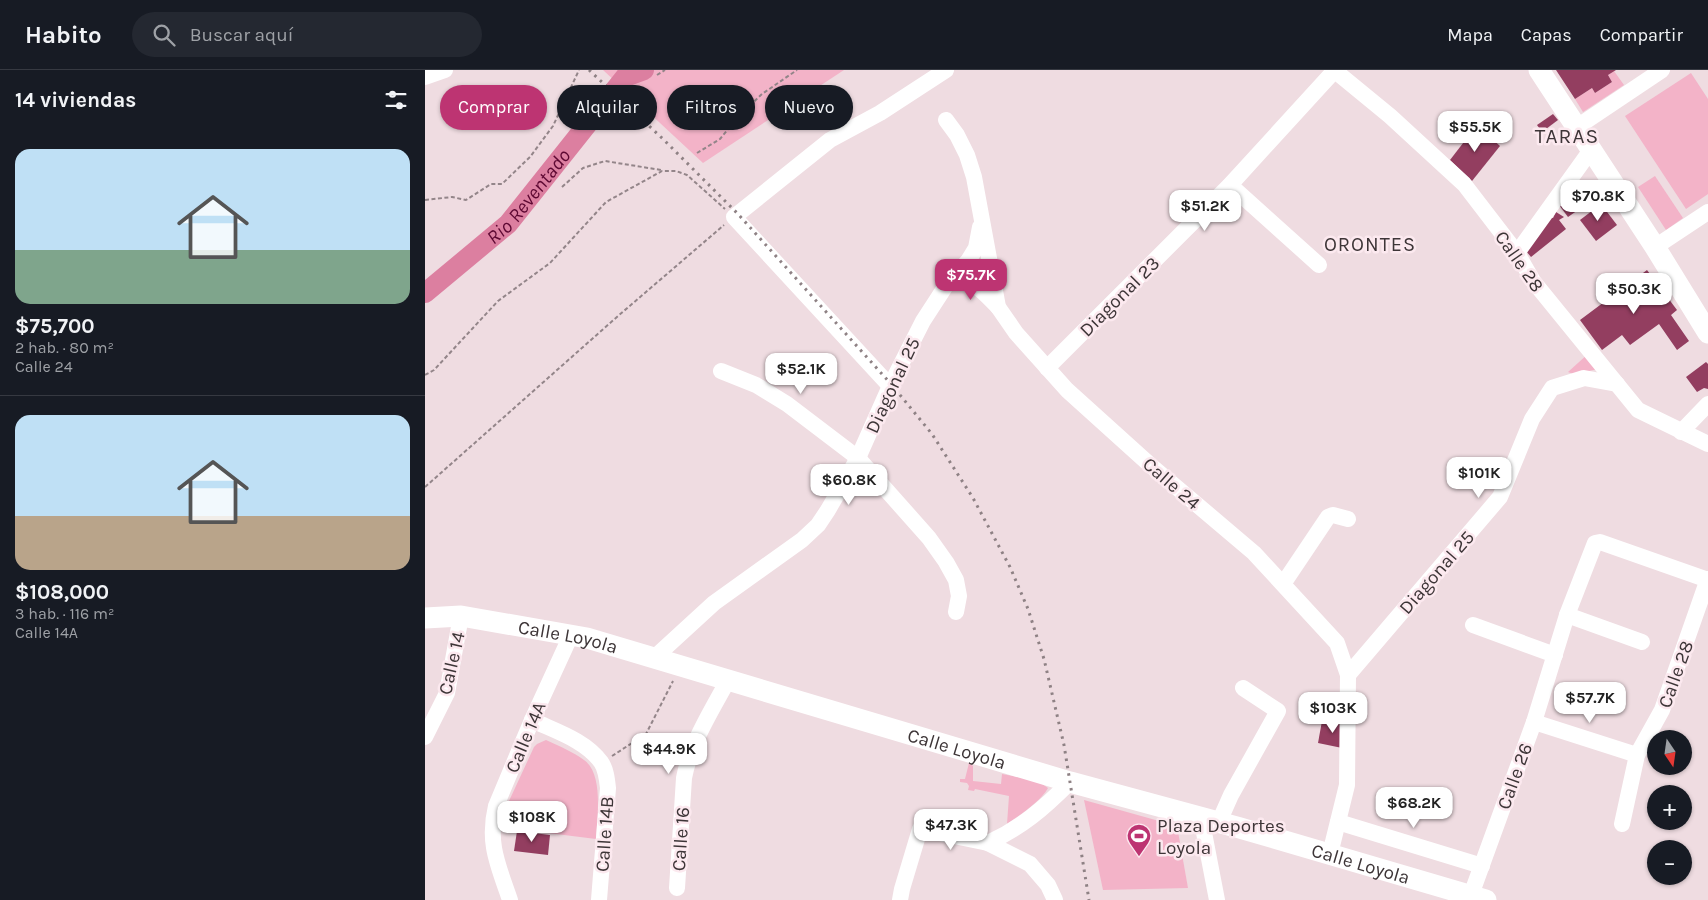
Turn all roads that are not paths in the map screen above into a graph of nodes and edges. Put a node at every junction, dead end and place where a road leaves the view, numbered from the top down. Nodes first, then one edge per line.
1 (445, 70) edge
2 (946, 70) edge
3 (1335, 70) edge
4 (1539, 70) edge
5 (1662, 70) edge
6 (425, 77) edge
7 (946, 120) dead end
8 (1577, 127) junction
9 (1591, 150) junction
10 (1230, 185) junction
11 (1708, 212) edge
12 (981, 219) junction
13 (1655, 247) junction
14 (1517, 253) junction
15 (1319, 265) dead end
16 (955, 276) junction
17 (998, 307) junction
18 (1708, 333) edge
19 (1047, 368) junction
20 (721, 371) dead end
21 (1617, 384) junction
22 (890, 386) junction
23 (1708, 404) edge
24 (1681, 432) junction
25 (1708, 444) edge
26 (858, 458) junction
27 (1348, 519) dead end
28 (1708, 580) edge
29 (1283, 584) junction
30 (956, 612) dead end
31 (1567, 615) junction
32 (461, 616) junction
33 (425, 618) edge
34 (1473, 625) dead end
35 (571, 635) junction
36 (1642, 642) dead end
37 (1555, 655) junction
38 (654, 658) junction
39 (1347, 675) junction
40 (728, 680) junction
41 (1243, 688) dead end
42 (532, 720) junction
43 (1534, 722) junction
44 (425, 737) edge
45 (1637, 755) junction
46 (1070, 782) junction
47 (1210, 819) junction
48 (1338, 822) junction
49 (1622, 824) dead end
50 (988, 843) junction
51 (1330, 854) junction
52 (1482, 866) junction
53 (677, 888) dead end
54 (1478, 898) edge
55 (510, 900) edge
56 (599, 900) edge
57 (900, 900) edge
58 (1055, 900) edge
59 (1217, 900) edge

1 - 6 street
2 - 22 street
3 - 10 street, Diagonal 23
3 - 14 street, Calle 28
4 - 8 main road
5 - 8 street
7 - 12 street, Calle 24
8 - 9 main road
9 - 13 main road
9 - 14 street
10 - 15 street
10 - 19 street, Diagonal 23
11 - 13 street
12 - 16 street, Diagonal 25
12 - 17 street, Calle 24
13 - 18 main road
14 - 21 street, Calle 28
16 - 17 street
16 - 22 street, Diagonal 25
17 - 19 street, Calle 24
19 - 29 street, Calle 24
20 - 26 street
21 - 24 street, Calle 28
21 - 39 street, Diagonal 25
22 - 26 street, Diagonal 25
23 - 24 street
24 - 25 street, Calle 28
26 - 30 street
26 - 38 street, Diagonal 25
27 - 29 street
28 - 31 street, Calle 26
28 - 45 street, Calle 28
29 - 39 street, Calle 24
31 - 36 street
31 - 37 street, Calle 26
32 - 33 main road, Calle Loyola
32 - 35 main road, Calle Loyola
32 - 44 street, Calle 14
34 - 37 street
35 - 38 main road, Calle Loyola
35 - 42 street, Calle 14A
37 - 43 street, Calle 26
38 - 40 main road, Calle Loyola
39 - 48 street, Calle 24
40 - 46 main road, Calle Loyola
40 - 53 street, Calle 16
41 - 47 street
42 - 55 street, Calle 14A
42 - 56 street, Calle 14B
43 - 45 street
43 - 52 street, Calle 26
45 - 49 street, Calle 28
46 - 47 main road, Calle Loyola
46 - 50 street
47 - 51 main road, Calle Loyola
47 - 59 street
48 - 51 street, Calle 24
48 - 52 street
50 - 57 street
50 - 58 street
51 - 54 main road, Calle Loyola
52 - 54 street, Calle 26

